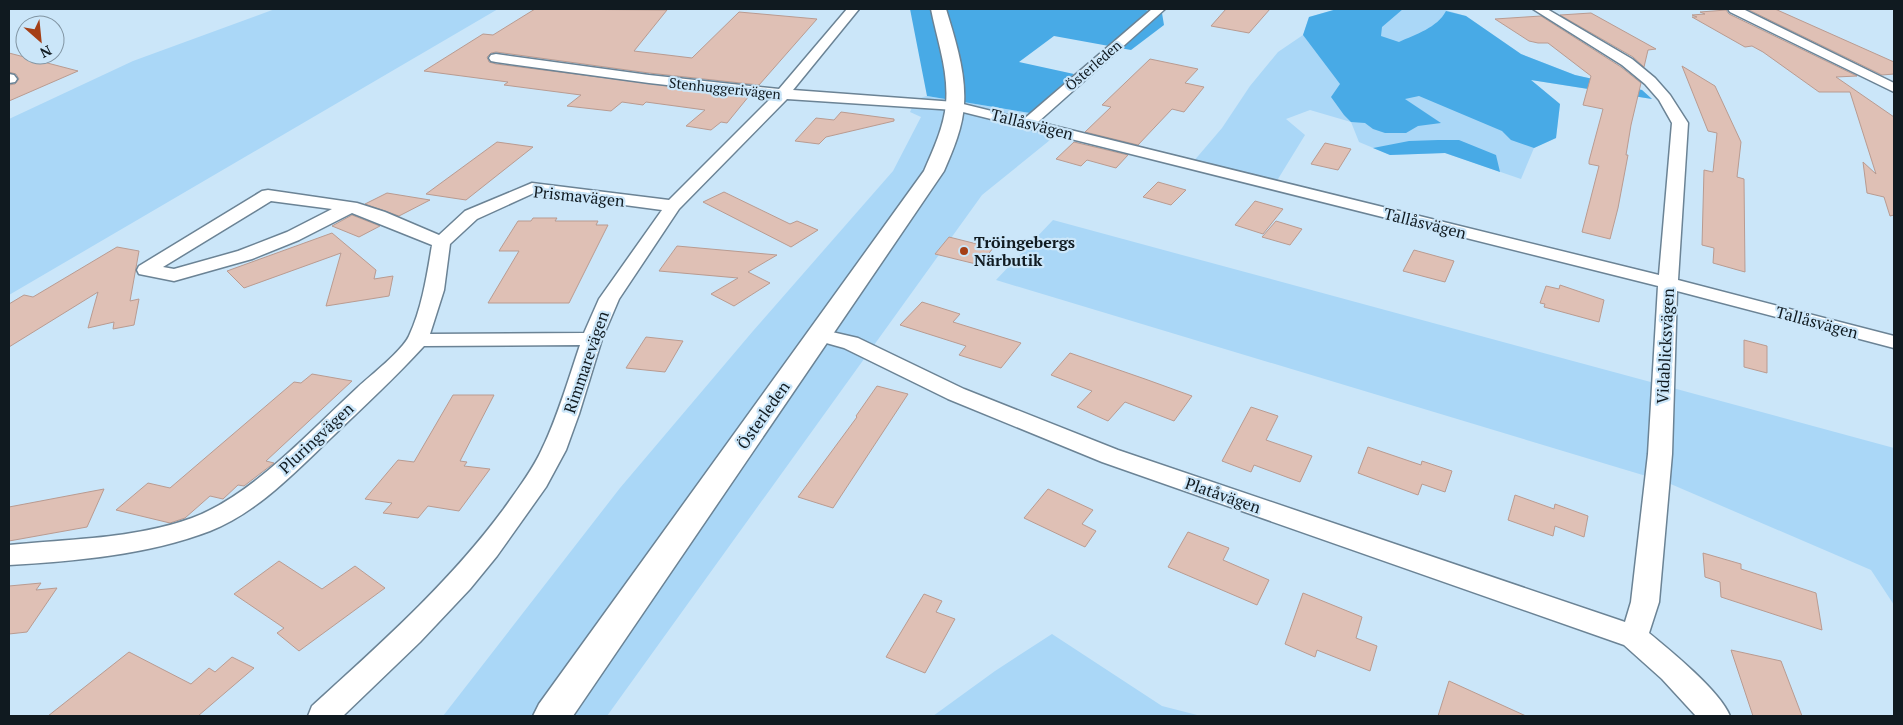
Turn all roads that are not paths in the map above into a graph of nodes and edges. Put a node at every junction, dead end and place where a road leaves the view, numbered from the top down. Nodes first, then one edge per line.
1 (853, 9) edge
2 (938, 9) edge
3 (1159, 9) edge
4 (1539, 9) edge
5 (1734, 9) edge
6 (496, 58) dead end
7 (1894, 88) edge
8 (783, 94) junction
9 (955, 106) junction
10 (1028, 123) junction
11 (672, 206) junction
12 (350, 208) junction
13 (441, 242) junction
14 (1668, 283) junction
15 (819, 335) junction
16 (418, 340) junction
17 (592, 340) junction
18 (1894, 342) edge
19 (9, 555) edge
20 (1634, 637) junction
21 (323, 716) edge
22 (552, 716) edge
23 (1715, 716) edge

1 - 8 street, Rimmarevägen
2 - 9 street, Österleden
3 - 10 street, Österleden
4 - 14 street, Vidablicksvägen
5 - 7 street
6 - 8 street, Stenhuggerivägen
8 - 9 street, Stenhuggerivägen
8 - 11 street, Rimmarevägen
9 - 10 street, Tallåsvägen
9 - 15 street, Österleden
10 - 14 street, Tallåsvägen
11 - 13 street, Prismavägen
11 - 17 street, Rimmarevägen
12 - 12 street
12 - 13 street
13 - 16 street, Pluringvägen
14 - 18 street, Tallåsvägen
14 - 20 street, Vidablicksvägen
15 - 20 street, Platåvägen
15 - 22 street, Österleden
16 - 17 street
16 - 19 street, Pluringvägen
17 - 21 street, Rimmarevägen
20 - 23 street

